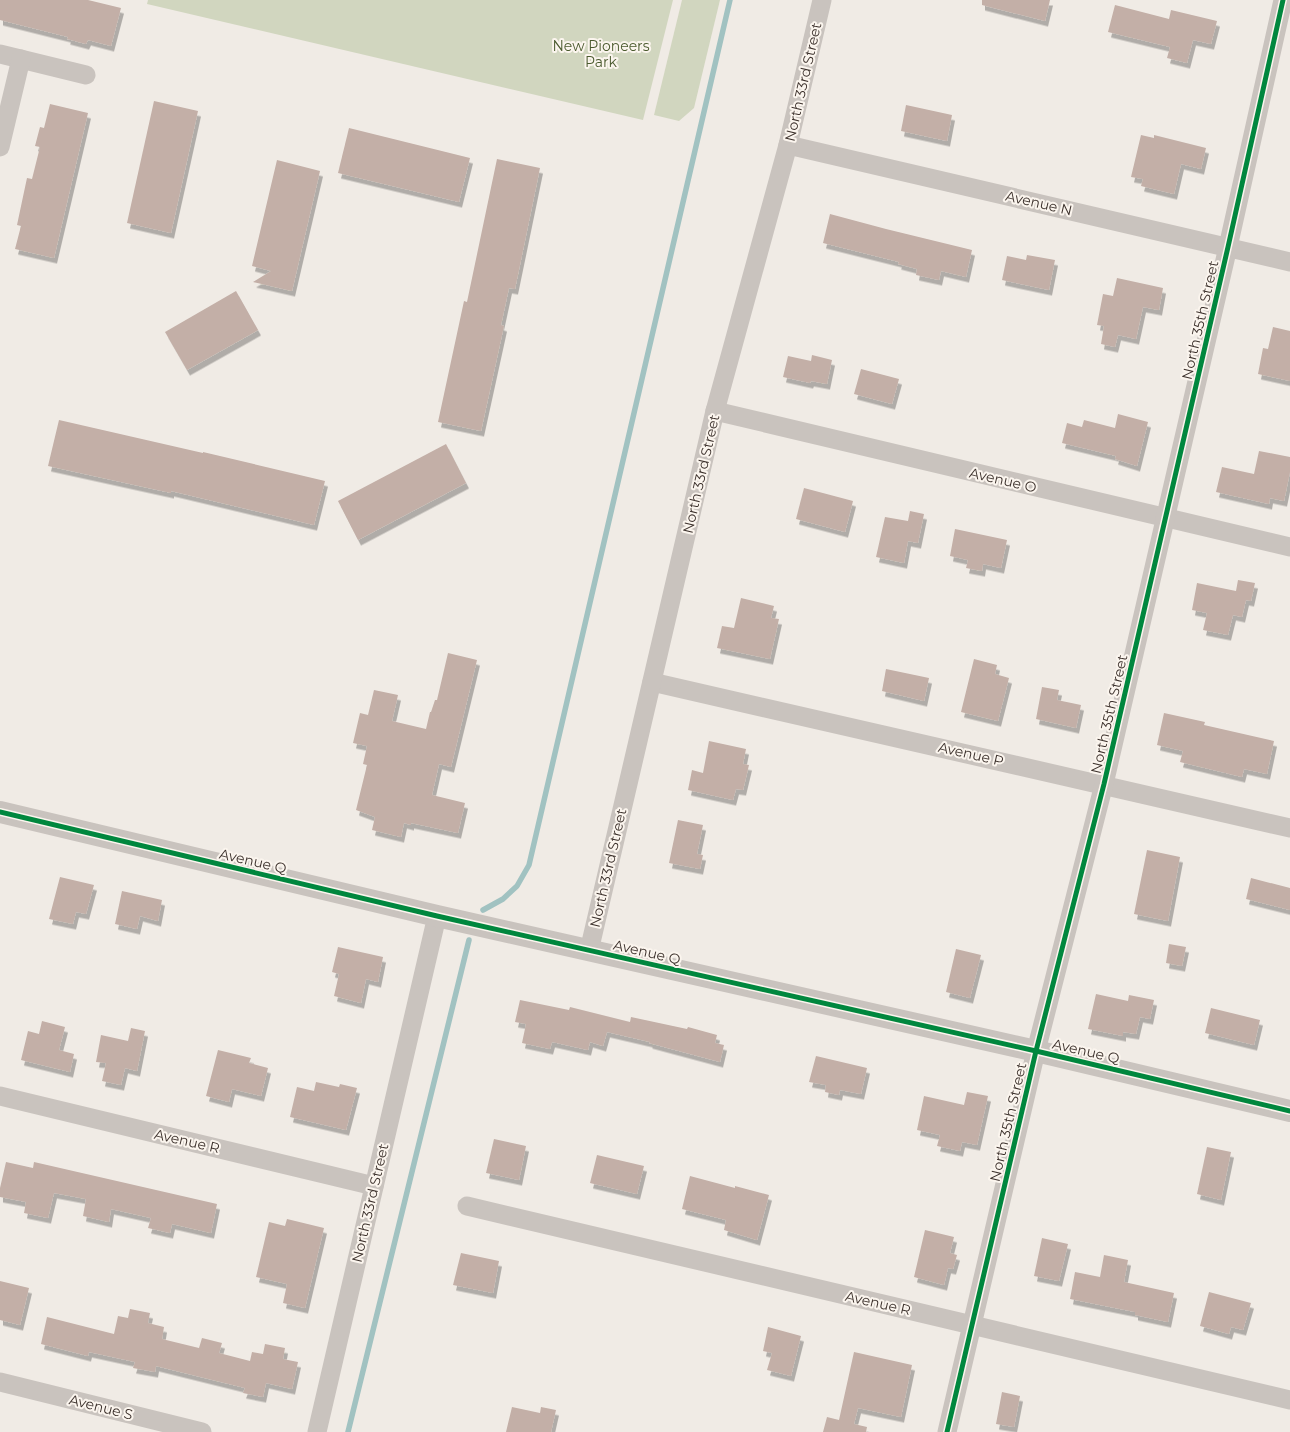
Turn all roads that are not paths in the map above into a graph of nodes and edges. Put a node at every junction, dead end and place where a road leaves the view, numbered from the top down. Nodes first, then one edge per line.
1 (822, 0) edge
2 (1284, 0) edge
3 (0, 54) edge
4 (21, 59) junction
5 (86, 75) dead end
6 (788, 145) junction
7 (0, 147) edge
8 (1228, 248) junction
9 (1290, 262) edge
10 (715, 411) junction
11 (1165, 519) junction
12 (1290, 547) edge
13 (652, 682) junction
14 (1104, 784) junction
15 (0, 812) edge
16 (1290, 828) edge
17 (437, 916) junction
18 (589, 950) junction
19 (1036, 1050) junction
20 (0, 1096) edge
21 (1290, 1111) edge
22 (374, 1186) junction
23 (467, 1206) dead end
24 (972, 1326) junction
25 (0, 1382) edge
26 (1290, 1400) edge
27 (202, 1432) edge
28 (317, 1432) edge
29 (947, 1432) edge

1 - 6 street, North 33rd Street
2 - 8 street, North 35th Street
3 - 4 street
4 - 5 street
4 - 7 street
6 - 8 street, Avenue N
6 - 10 street, North 33rd Street
8 - 9 street, Avenue N
8 - 11 street, North 35th Street
10 - 11 street, Avenue O
10 - 13 street, North 33rd Street
11 - 12 street, Avenue O
11 - 14 street, North 35th Street
13 - 14 street, Avenue P
13 - 18 street, North 33rd Street
14 - 16 street, Avenue P
14 - 19 street, North 35th Street
15 - 17 street, Avenue Q
17 - 18 street, Avenue Q
17 - 22 street, North 33rd Street
18 - 19 street, Avenue Q
19 - 21 street, Avenue Q
19 - 24 street, North 35th Street
20 - 22 street, Avenue R
22 - 28 street, North 33rd Street
23 - 24 street, Avenue R
24 - 26 street, Avenue R
24 - 29 street, North 35th Street
25 - 27 street, Avenue S

